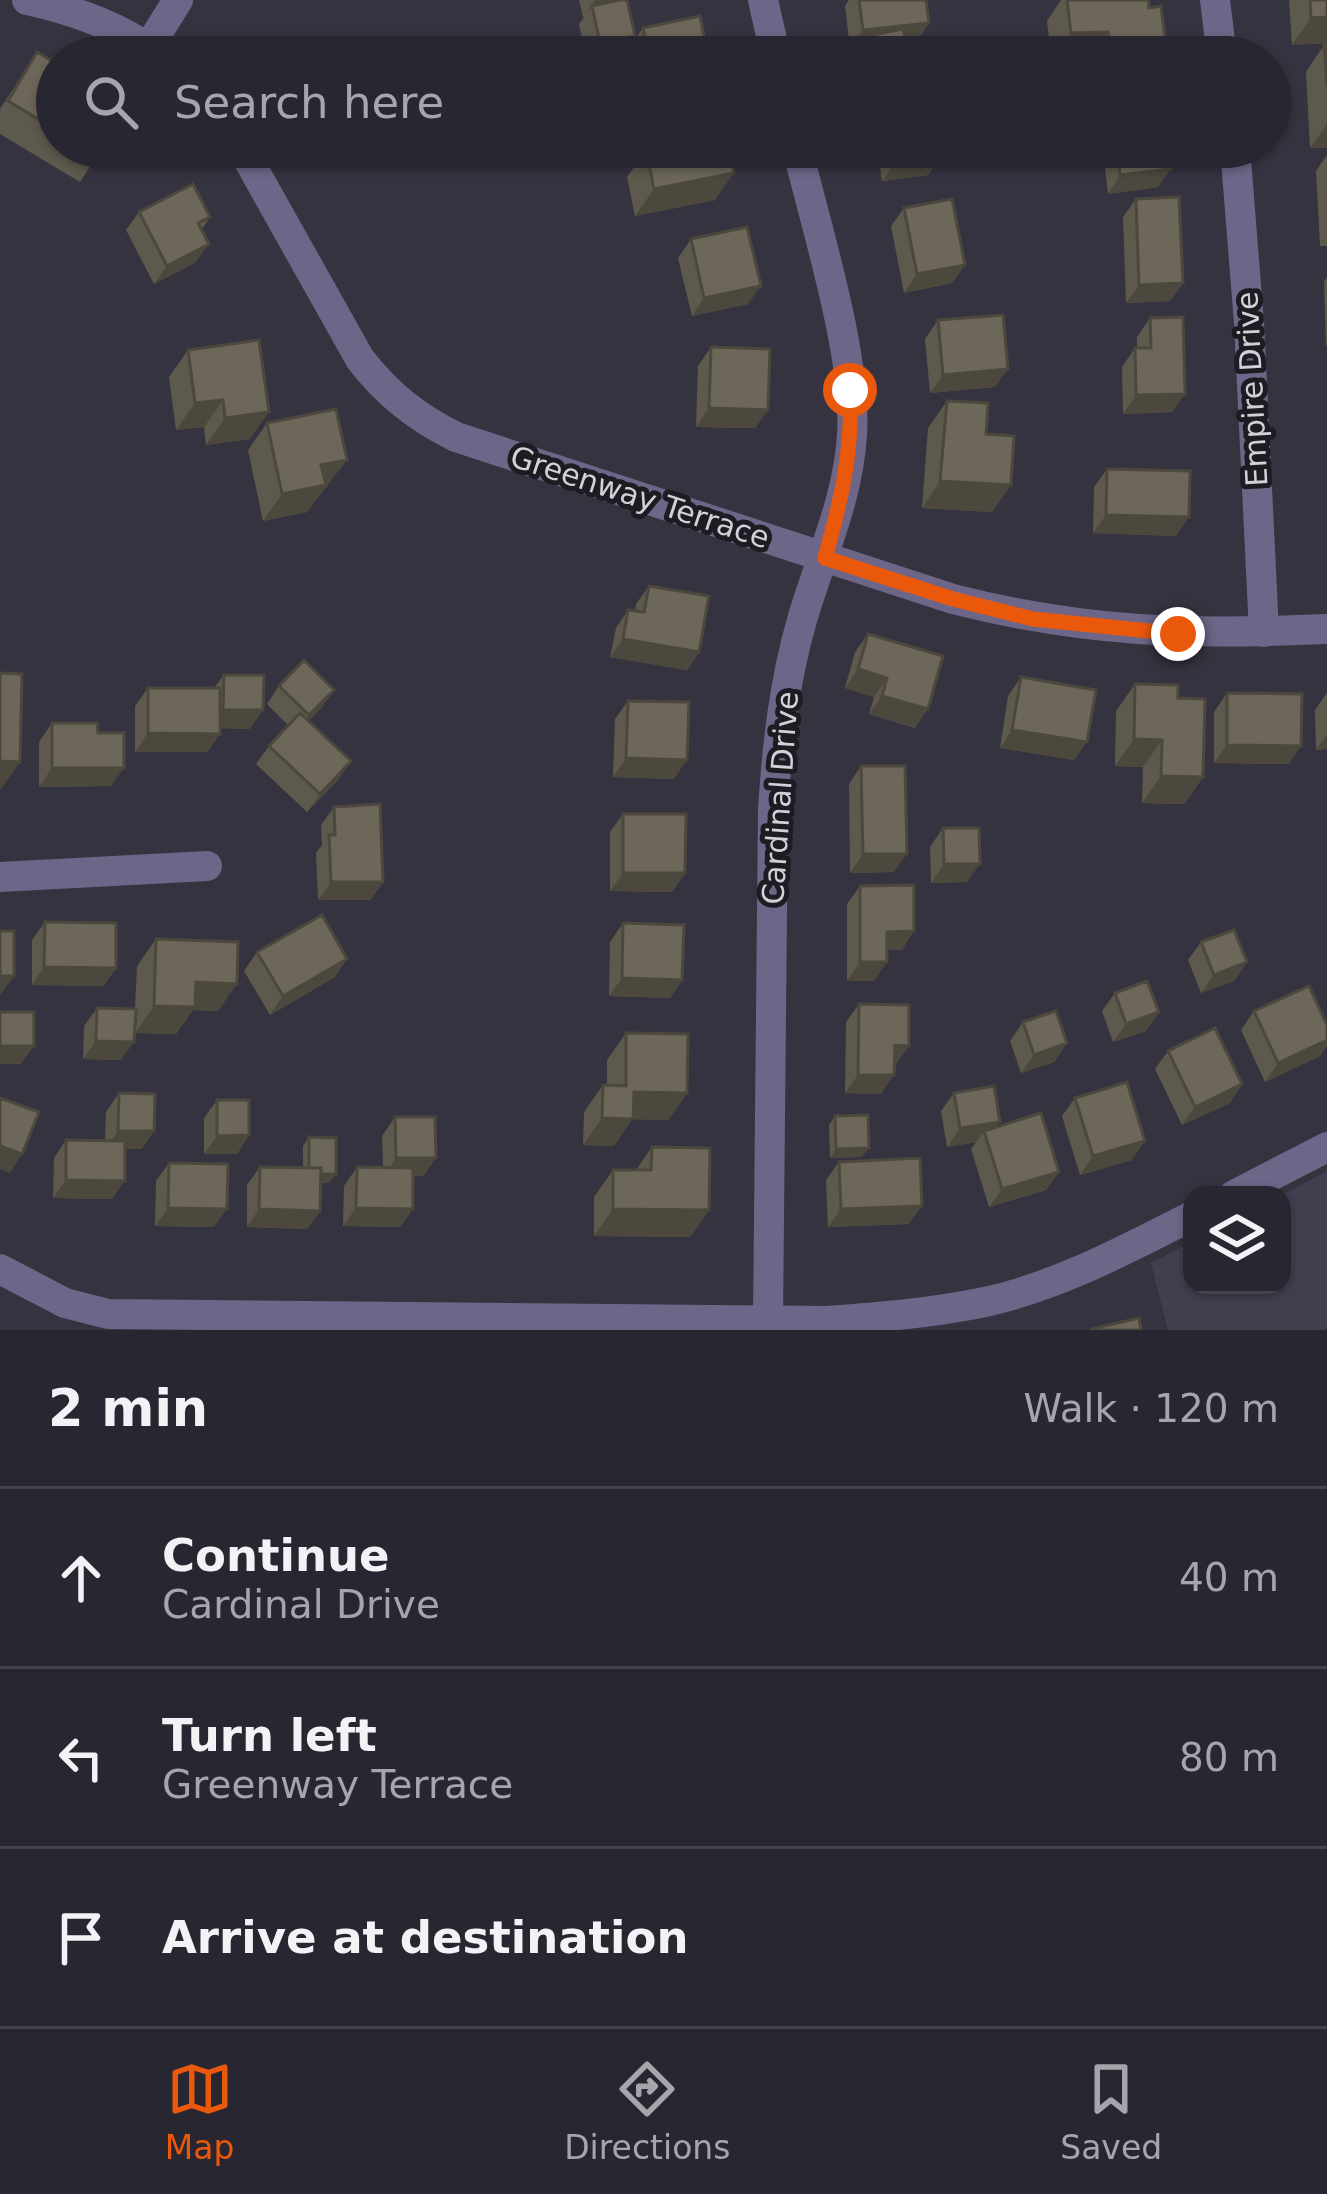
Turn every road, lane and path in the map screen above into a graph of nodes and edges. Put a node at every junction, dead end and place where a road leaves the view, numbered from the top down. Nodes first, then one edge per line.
1 (27, 0) edge
2 (178, 0) edge
3 (763, 0) edge
4 (1215, 0) edge
5 (127, 36) edge
6 (161, 36) edge
7 (771, 36) edge
8 (1219, 36) edge
9 (253, 168) edge
10 (802, 168) edge
11 (1237, 168) edge
12 (825, 558) junction
13 (1327, 629) edge
14 (1264, 632) junction
15 (207, 866) dead end
16 (0, 878) edge
17 (1327, 1148) edge
18 (1252, 1186) edge
19 (1183, 1221) edge
20 (0, 1270) edge
21 (983, 1316) edge
22 (768, 1321) junction
23 (729, 1325) edge

1 - 5 street
2 - 6 street
3 - 7 street
4 - 8 street
9 - 12 street, Greenway Terrace
10 - 12 street, Cardinal Drive
11 - 14 street, Empire Drive
12 - 14 street, Greenway Terrace
12 - 22 street, Cardinal Drive
13 - 14 street, Greenway Terrace
15 - 16 street
17 - 18 street
19 - 21 street
20 - 23 street
21 - 22 street
22 - 23 street

